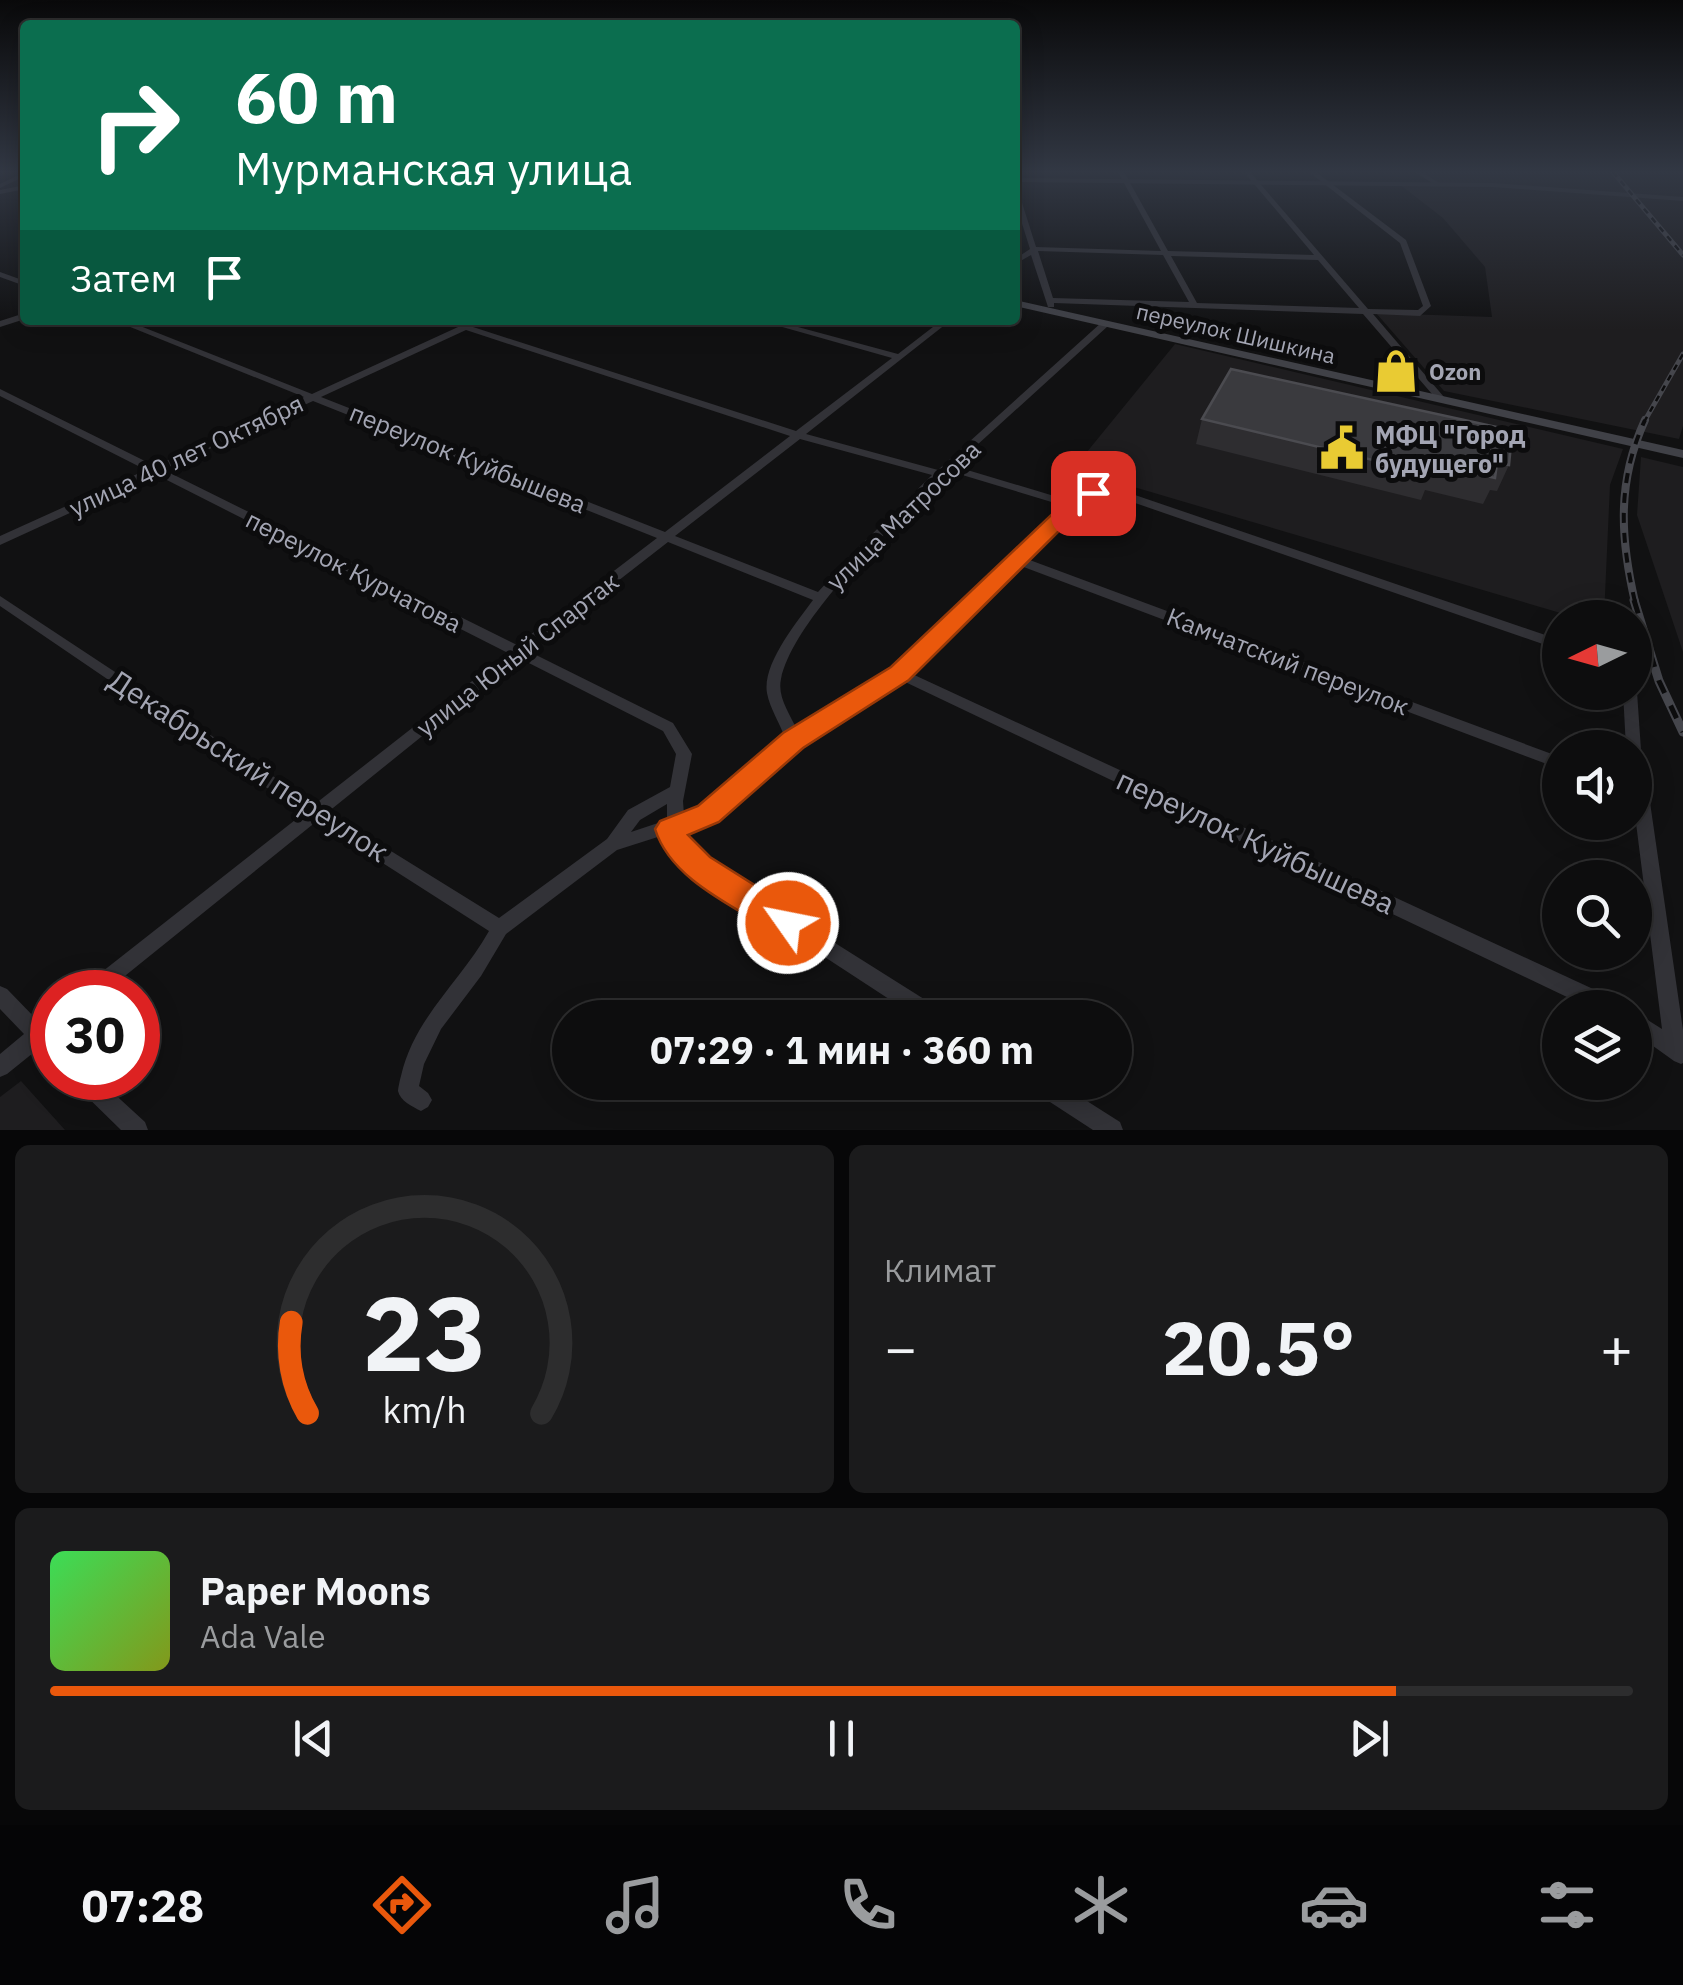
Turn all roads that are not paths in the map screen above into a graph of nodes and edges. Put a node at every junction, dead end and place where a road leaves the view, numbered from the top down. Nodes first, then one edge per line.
1 (1026, 225) edge
2 (1150, 225) edge
3 (1293, 225) edge
4 (1380, 225) edge
5 (1034, 249) junction
6 (1166, 254) junction
7 (1322, 258) junction
8 (1020, 259) edge
9 (1020, 303) edge
10 (1194, 304) junction
11 (1051, 306) junction
12 (1370, 312) junction
13 (1105, 324) junction
14 (130, 325) edge
15 (460, 325) edge
16 (470, 325) edge
17 (780, 325) edge
18 (941, 325) edge
19 (466, 327) junction
20 (900, 358) junction
21 (0, 392) edge
22 (313, 397) junction
23 (1441, 399) junction
24 (797, 435) junction
25 (1683, 454) edge
26 (156, 469) junction
27 (946, 472) junction
28 (1073, 505) junction
29 (667, 536) junction
30 (0, 541) edge
31 (1017, 560) junction
32 (818, 598) junction
33 (0, 600) edge
34 (1542, 639) edge
35 (516, 654) junction
36 (900, 674) junction
37 (793, 740) junction
38 (1542, 756) edge
39 (676, 791) junction
40 (315, 812) junction
41 (674, 828) junction
42 (1645, 840) edge
43 (614, 844) junction
44 (500, 928) junction
45 (118, 970) edge
46 (1574, 990) edge
47 (0, 995) edge
48 (908, 1000) edge
49 (30, 1021) edge
50 (1652, 1033) edge
51 (30, 1047) edge
52 (1683, 1047) edge
53 (1683, 1056) edge
54 (0, 1066) edge
55 (105, 1100) edge
56 (421, 1100) dead end
57 (1065, 1100) edge
58 (137, 1130) edge
59 (1112, 1130) edge

1 - 5 street
2 - 6 street
3 - 7 street
4 - 12 street, переулок Шишкина
5 - 6 street
5 - 8 street
5 - 11 street
6 - 7 street
6 - 10 street
7 - 12 street
9 - 11 main road, переулок Шишкина
10 - 11 street, переулок Шишкина
10 - 12 street, переулок Шишкина
11 - 13 main road, переулок Шишкина
12 - 23 street
13 - 23 main road, переулок Шишкина
13 - 27 street, улица Матросова
14 - 22 street, переулок Куйбышева
15 - 19 street
16 - 19 street, улица 40 лет Октября
17 - 20 street
18 - 20 street, улица Юный Спартак
19 - 22 street, улица 40 лет Октября
19 - 24 street
20 - 24 street, улица Юный Спартак
21 - 26 street, переулок Курчатова
22 - 26 street, улица 40 лет Октября
22 - 29 street, переулок Куйбышева
23 - 25 main road, переулок Шишкина
24 - 27 street
24 - 29 street, улица Юный Спартак
26 - 30 street, улица 40 лет Октября
26 - 35 street, переулок Курчатова
27 - 28 street
27 - 32 street, улица Матросова
28 - 31 street
28 - 34 street
29 - 32 street, переулок Куйбышева
29 - 35 street, улица Юный Спартак
31 - 36 street
31 - 38 street, Камчатский переулок
32 - 37 street, улица Матросова
33 - 40 street, Декабрьский переулок
35 - 39 street, переулок Курчатова
35 - 40 street, улица Юный Спартак
36 - 37 street
36 - 46 street, переулок Куйбышева
37 - 41 street
39 - 41 street, переулок Курчатова
39 - 43 street
40 - 44 street, Декабрьский переулок
40 - 45 street, улица Юный Спартак
41 - 43 street
41 - 48 street
42 - 52 street
43 - 44 street
44 - 56 street
47 - 49 street
50 - 53 street
51 - 54 street
55 - 58 street
57 - 59 street

